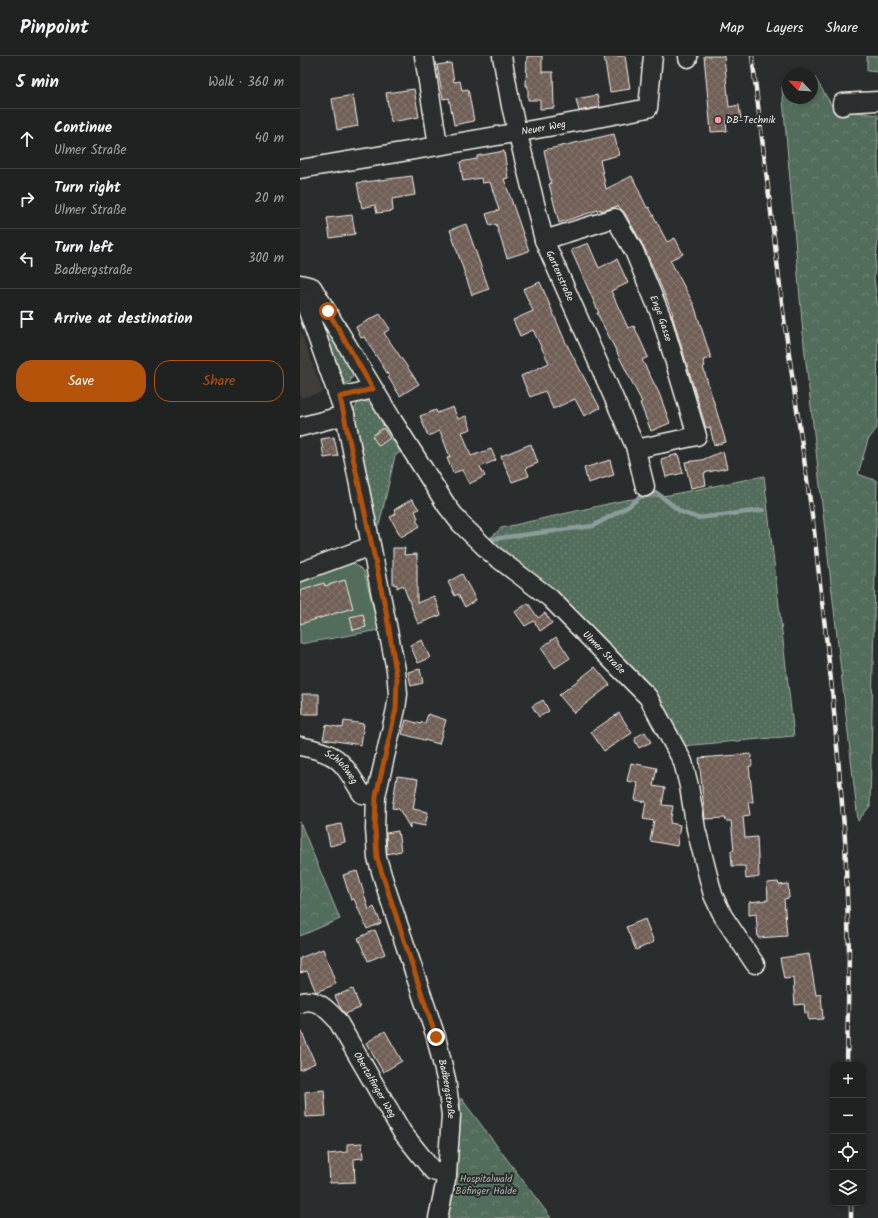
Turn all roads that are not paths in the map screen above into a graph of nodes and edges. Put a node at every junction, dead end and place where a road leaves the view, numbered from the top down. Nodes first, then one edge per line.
1 (424, 56) edge
2 (502, 56) edge
3 (653, 56) edge
4 (878, 101) edge
5 (842, 106) dead end
6 (518, 134) junction
7 (438, 145) junction
8 (300, 169) edge
9 (544, 240) junction
10 (300, 284) edge
11 (300, 288) edge
12 (303, 307) edge
13 (373, 389) junction
14 (340, 397) junction
15 (345, 415) junction
16 (300, 427) edge
17 (636, 449) junction
18 (645, 487) dead end
19 (372, 546) junction
20 (300, 572) edge
21 (300, 746) edge
22 (376, 796) junction
23 (755, 964) dead end
24 (300, 1003) edge
25 (447, 1175) junction
26 (438, 1218) edge

1 - 7 street
2 - 6 street, Gartenstraße
3 - 6 street, Neuer Weg
4 - 5 street
6 - 7 street, Neuer Weg
6 - 9 street, Gartenstraße
7 - 8 street, Neuer Weg
9 - 17 street, Gartenstraße
9 - 17 street, Enge Gasse
10 - 13 street, Ulmer Straße
11 - 12 street, Badbergstraße
12 - 14 street, Badbergstraße
13 - 14 street
13 - 23 street, Ulmer Straße
14 - 15 street, Badbergstraße
15 - 16 street
15 - 19 street, Badbergstraße
17 - 18 street, Gartenstraße
19 - 20 street
19 - 22 street, Badbergstraße
21 - 22 street, Schloßweg
22 - 25 street, Badbergstraße
24 - 25 street, Obertalfinger Weg
25 - 26 street, Badbergstraße

